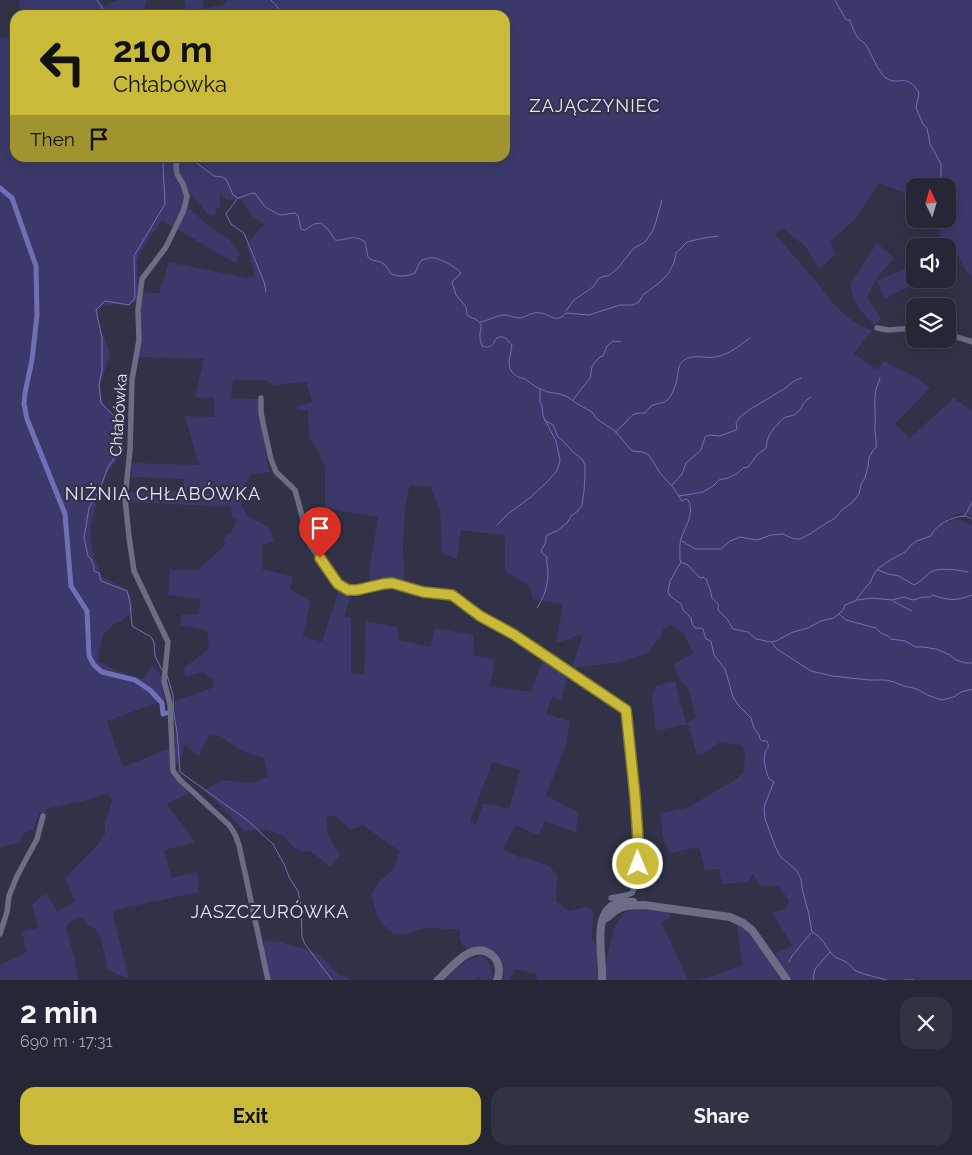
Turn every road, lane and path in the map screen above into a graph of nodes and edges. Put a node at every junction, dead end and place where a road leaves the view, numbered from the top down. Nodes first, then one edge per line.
1 (177, 162) edge
2 (877, 328) dead end
3 (906, 329) edge
4 (956, 337) edge
5 (972, 342) edge
6 (261, 398) dead end
7 (43, 816) dead end
8 (611, 898) dead end
9 (0, 934) edge
10 (268, 980) edge
11 (438, 980) edge
12 (497, 980) edge
13 (602, 980) edge
14 (787, 980) edge

1 - 10 street, Chłabówka
2 - 3 street
4 - 5 street
6 - 8 street
7 - 9 street
11 - 12 street
13 - 14 street

